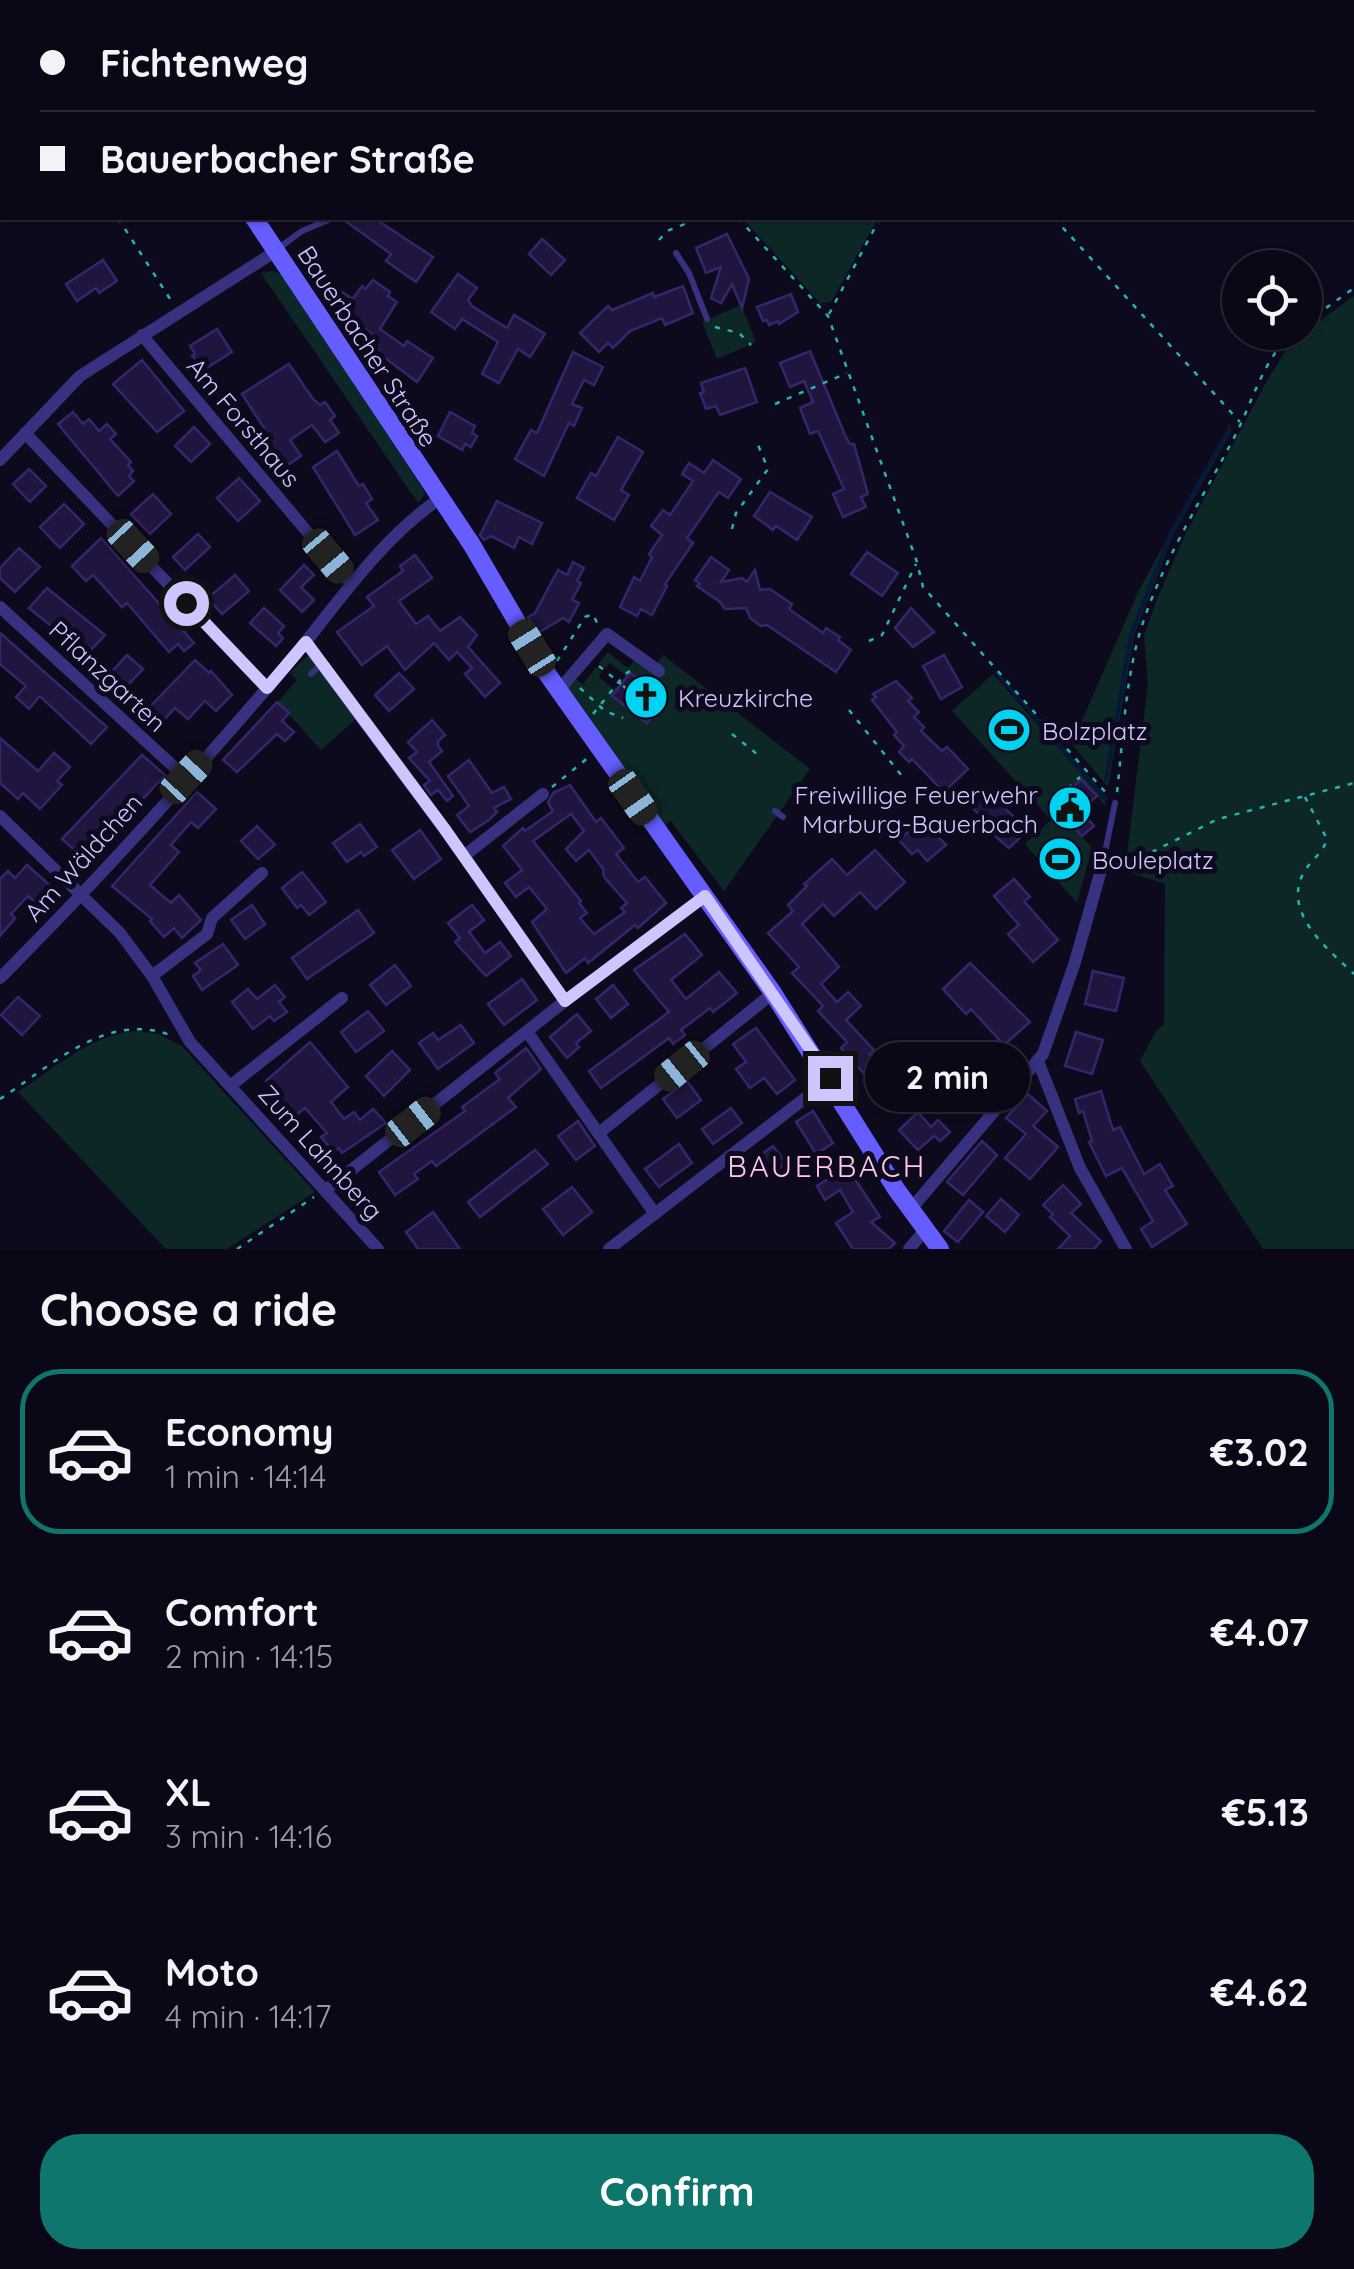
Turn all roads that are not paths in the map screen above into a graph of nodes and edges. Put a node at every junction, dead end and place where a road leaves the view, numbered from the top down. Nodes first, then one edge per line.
1 (255, 220) edge
2 (329, 220) edge
3 (276, 252) junction
4 (676, 253) dead end
5 (708, 321) road end
6 (142, 335) junction
7 (25, 433) junction
8 (0, 460) edge
9 (440, 500) junction
10 (351, 584) junction
11 (0, 607) edge
12 (306, 642) junction
13 (322, 663) junction
14 (659, 672) dead end
15 (310, 674) dead end
16 (564, 684) junction
17 (267, 688) junction
18 (186, 777) junction
19 (543, 794) road end
20 (1115, 804) road end
21 (775, 811) dead end
22 (0, 816) edge
23 (782, 817) dead end
24 (464, 856) junction
25 (1103, 864) joint
26 (262, 873) dead end
27 (83, 895) junction
28 (705, 896) junction
29 (152, 976) junction
30 (0, 978) edge
31 (773, 993) junction
32 (342, 998) dead end
33 (565, 1001) junction
34 (528, 1033) junction
35 (1038, 1061) junction
36 (830, 1078) junction
37 (230, 1086) junction
38 (598, 1133) junction
39 (326, 1190) junction
40 (911, 1209) junction
41 (655, 1214) junction
42 (926, 1228) junction
43 (378, 1249) edge
44 (609, 1249) edge
45 (909, 1249) edge
46 (940, 1249) edge
47 (1126, 1249) edge

1 - 3 street, Bauerbacher Straße
2 - 3 lane
3 - 6 street
3 - 9 street, Bauerbacher Straße
4 - 5 lane
6 - 7 street
6 - 10 street, Am Forsthaus
7 - 8 street
7 - 17 street
9 - 10 street, Am Wäldchen
9 - 16 street, Bauerbacher Straße
10 - 12 street, Am Wäldchen
11 - 18 street, Pflanzgarten
12 - 13 street
12 - 17 street, Am Wäldchen
13 - 15 lane
13 - 24 street
14 - 16 street
16 - 28 street
17 - 18 street, Am Wäldchen
18 - 27 street, Am Wäldchen
19 - 24 street
20 - 25 lane
21 - 23 lane
22 - 27 street, Zum Lahnberg
24 - 33 street
25 - 35 street
26 - 29 street
27 - 29 street, Zum Lahnberg
27 - 30 street, Am Wäldchen
28 - 31 street
28 - 33 street
29 - 37 street, Zum Lahnberg
31 - 36 street
31 - 38 street
32 - 37 street, Zum Lahnberg
33 - 34 street
34 - 38 street
34 - 39 street
35 - 40 street
35 - 47 street
36 - 40 street
36 - 41 street
37 - 39 street, Zum Lahnberg
38 - 41 street
39 - 43 street, Zum Lahnberg
40 - 42 street
41 - 44 street
42 - 45 street
42 - 46 street

